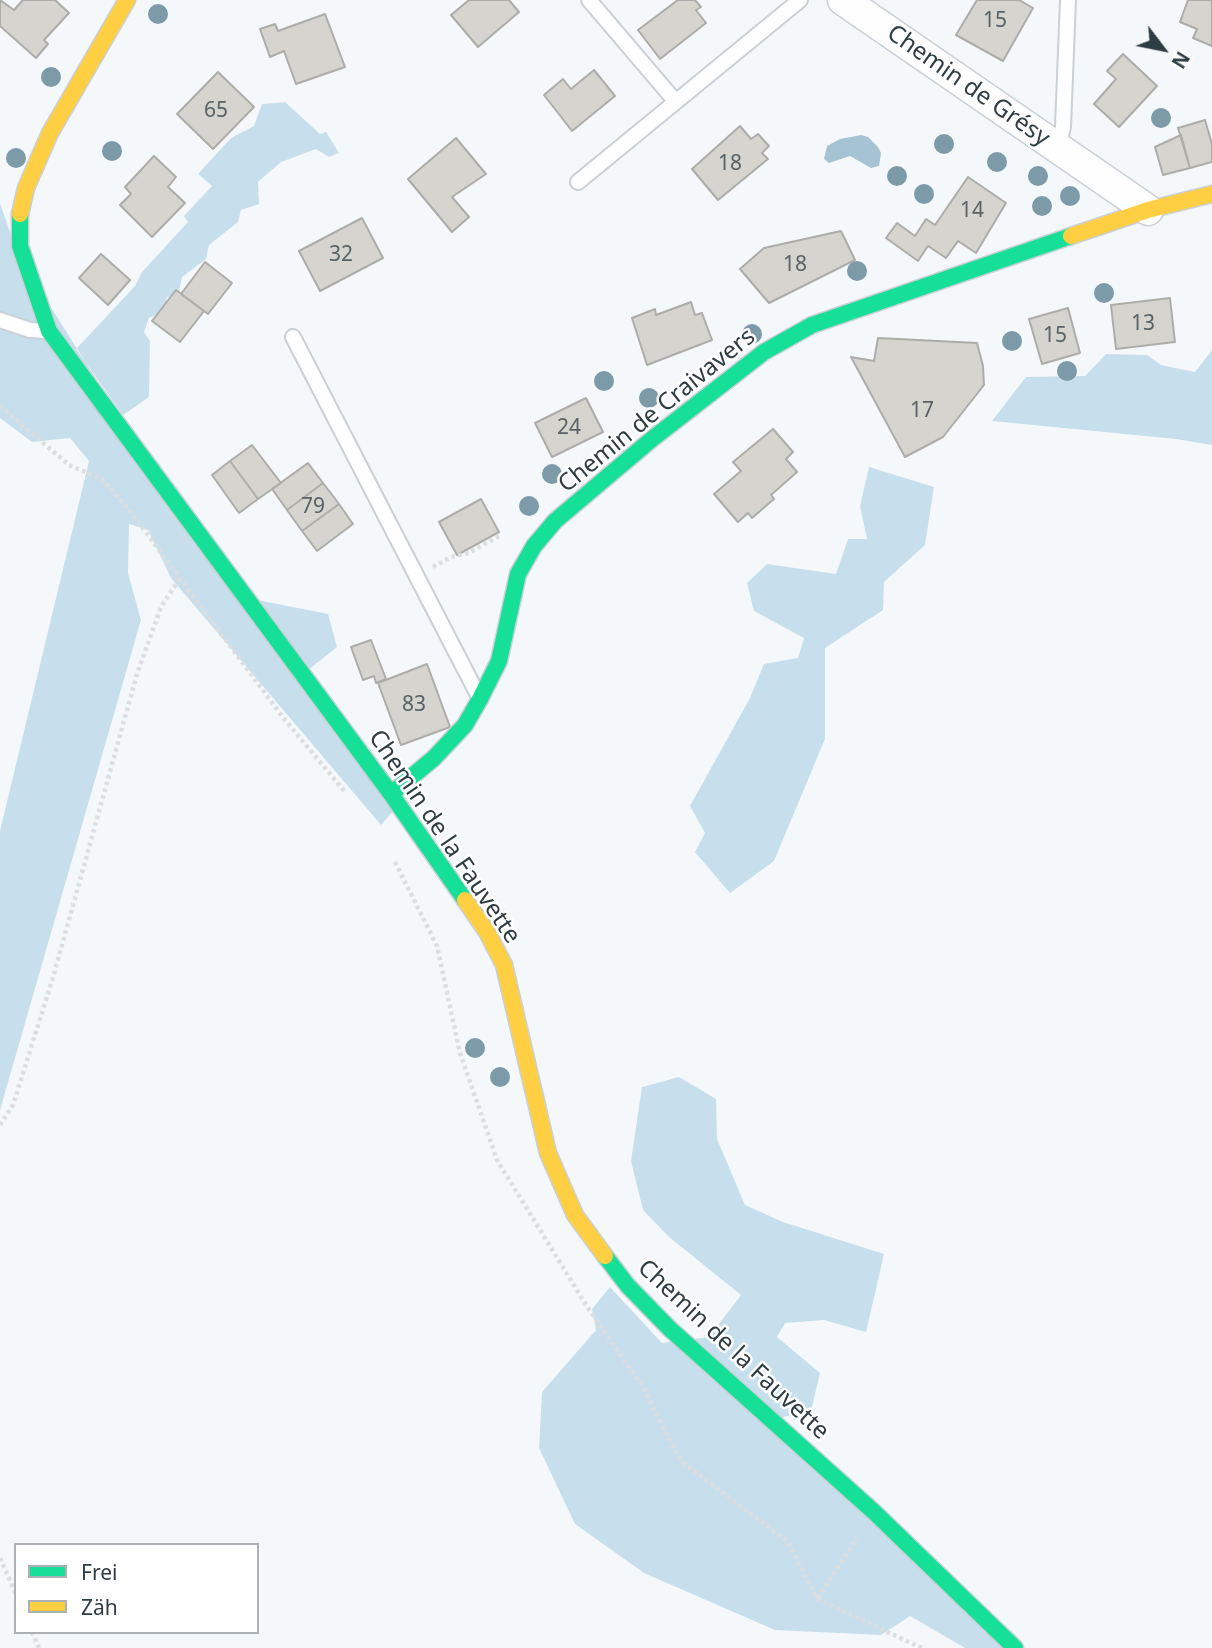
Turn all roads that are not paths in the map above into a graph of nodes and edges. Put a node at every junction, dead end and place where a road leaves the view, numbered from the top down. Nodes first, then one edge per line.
1 (127, 0) edge
2 (589, 0) edge
3 (800, 0) edge
4 (843, 0) edge
5 (1068, 0) edge
6 (676, 102) junction
7 (1058, 148) junction
8 (578, 182) dead end
9 (1212, 194) edge
10 (1148, 211) junction
11 (0, 320) edge
12 (49, 331) junction
13 (293, 337) dead end
14 (481, 699) junction
15 (391, 794) junction
16 (1015, 1648) edge

1 - 12 street, Chemin de la Fauvette
2 - 6 lane
3 - 6 lane
4 - 7 street, Chemin de Grésy
5 - 7 lane, Chemin de Grésy
6 - 8 lane
7 - 10 street, Chemin de Grésy
9 - 10 street, Chemin de Craivavers
10 - 14 street, Chemin de Craivavers
11 - 12 lane
12 - 15 street, Chemin de la Fauvette
13 - 14 lane
14 - 15 street, Chemin de Craivavers
15 - 16 street, Chemin de la Fauvette

